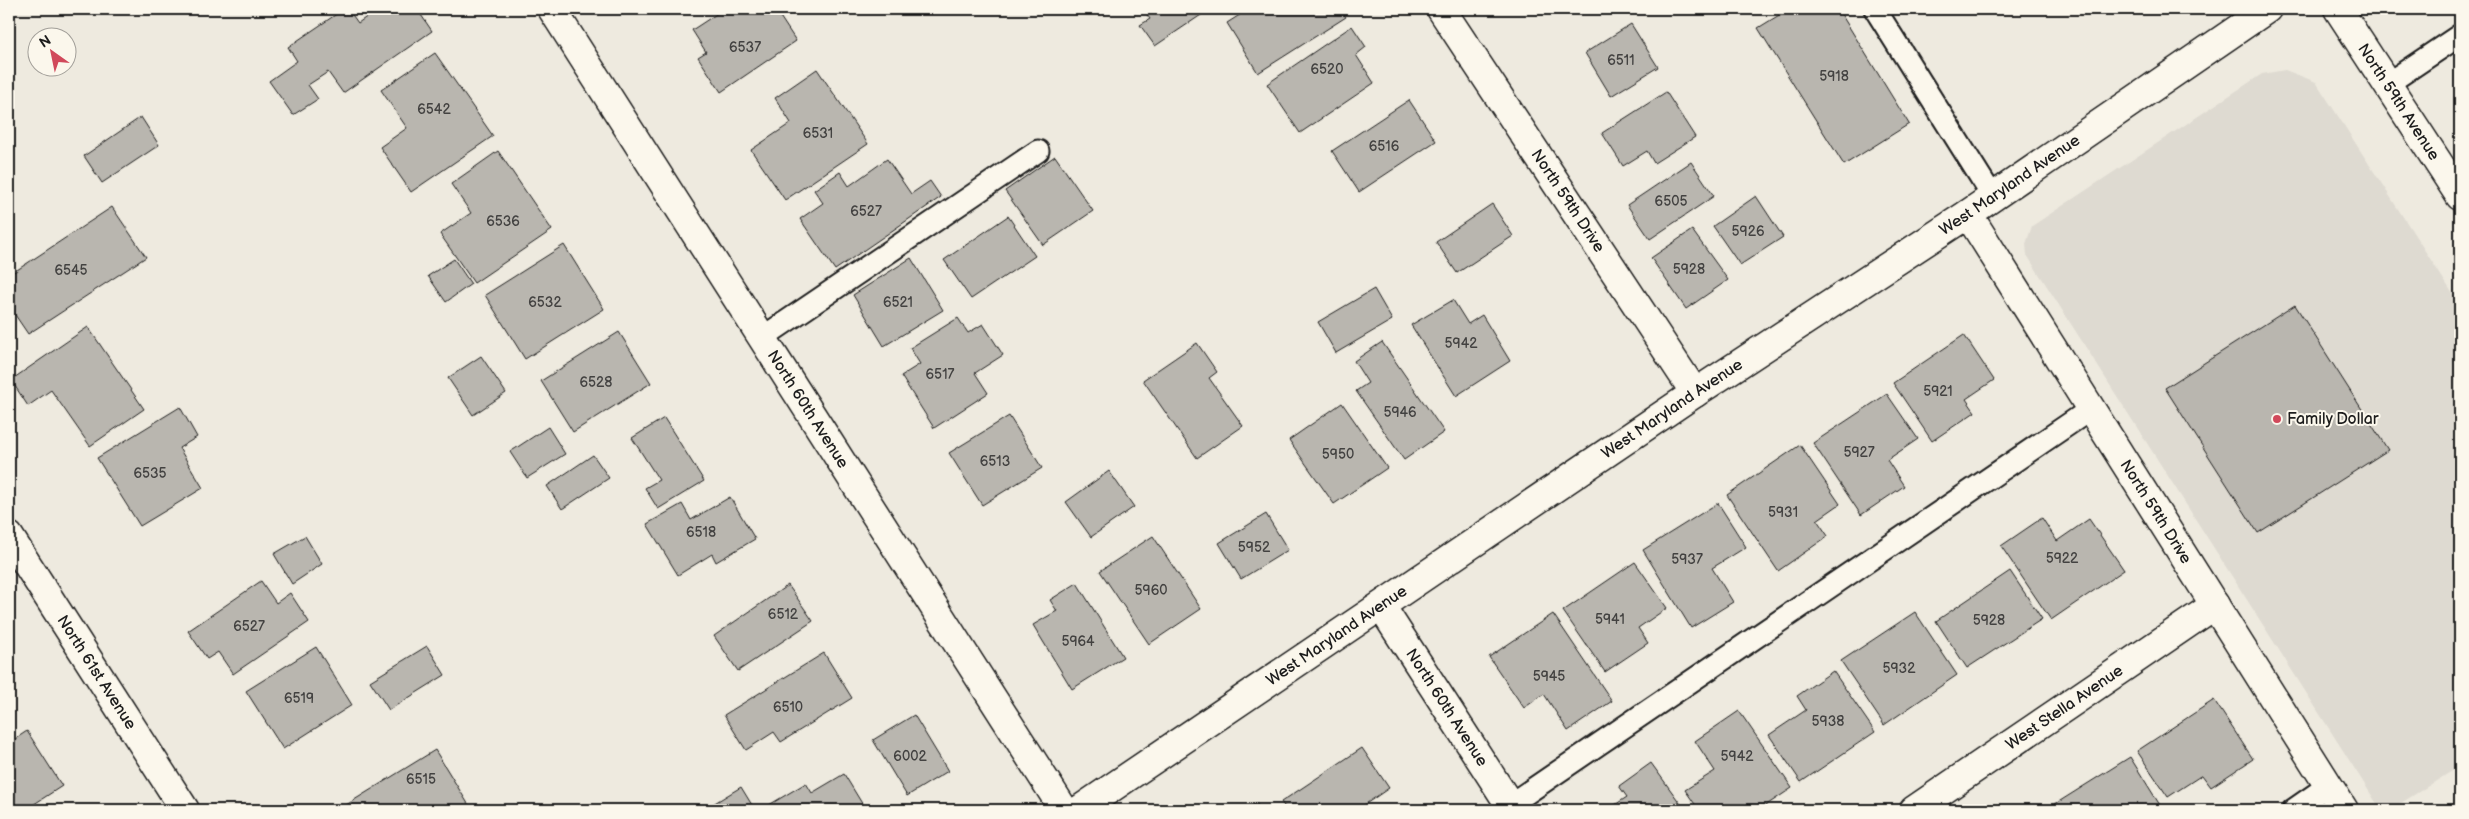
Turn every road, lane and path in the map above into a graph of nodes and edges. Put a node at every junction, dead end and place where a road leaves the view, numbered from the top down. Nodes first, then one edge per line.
1 (552, 9) edge
2 (1441, 9) edge
3 (1875, 9) edge
4 (2267, 9) edge
5 (2338, 9) edge
6 (2460, 35) edge
7 (2387, 84) junction
8 (1038, 151) dead end
9 (2460, 196) edge
10 (1994, 197) junction
11 (1968, 214) junction
12 (762, 338) junction
13 (1695, 393) junction
14 (2091, 409) junction
15 (9, 536) edge
16 (2215, 605) junction
17 (1381, 606) junction
18 (2328, 785) junction
19 (1508, 809) edge
20 (186, 810) edge
21 (1064, 810) edge
22 (1079, 810) edge
23 (1914, 810) edge
24 (2293, 810) edge
25 (2344, 810) edge

1 - 12 street, North 60th Avenue
2 - 13 street, North 59th Drive
3 - 10 lane
4 - 10 street, West Maryland Avenue
5 - 7 street, North 59th Avenue
6 - 7 lane
7 - 9 street, North 59th Avenue
8 - 12 lane
10 - 11 street, West Maryland Avenue
11 - 13 street, West Maryland Avenue
11 - 14 street, North 59th Drive
12 - 21 street, North 60th Avenue
13 - 17 street, West Maryland Avenue
14 - 16 street, North 59th Drive
14 - 19 lane
15 - 20 street, North 61st Avenue
16 - 18 street, North 59th Drive
16 - 23 street, West Stella Avenue
17 - 19 street, North 60th Avenue
17 - 22 street, West Maryland Avenue
18 - 24 lane
18 - 25 street, North 59th Drive

